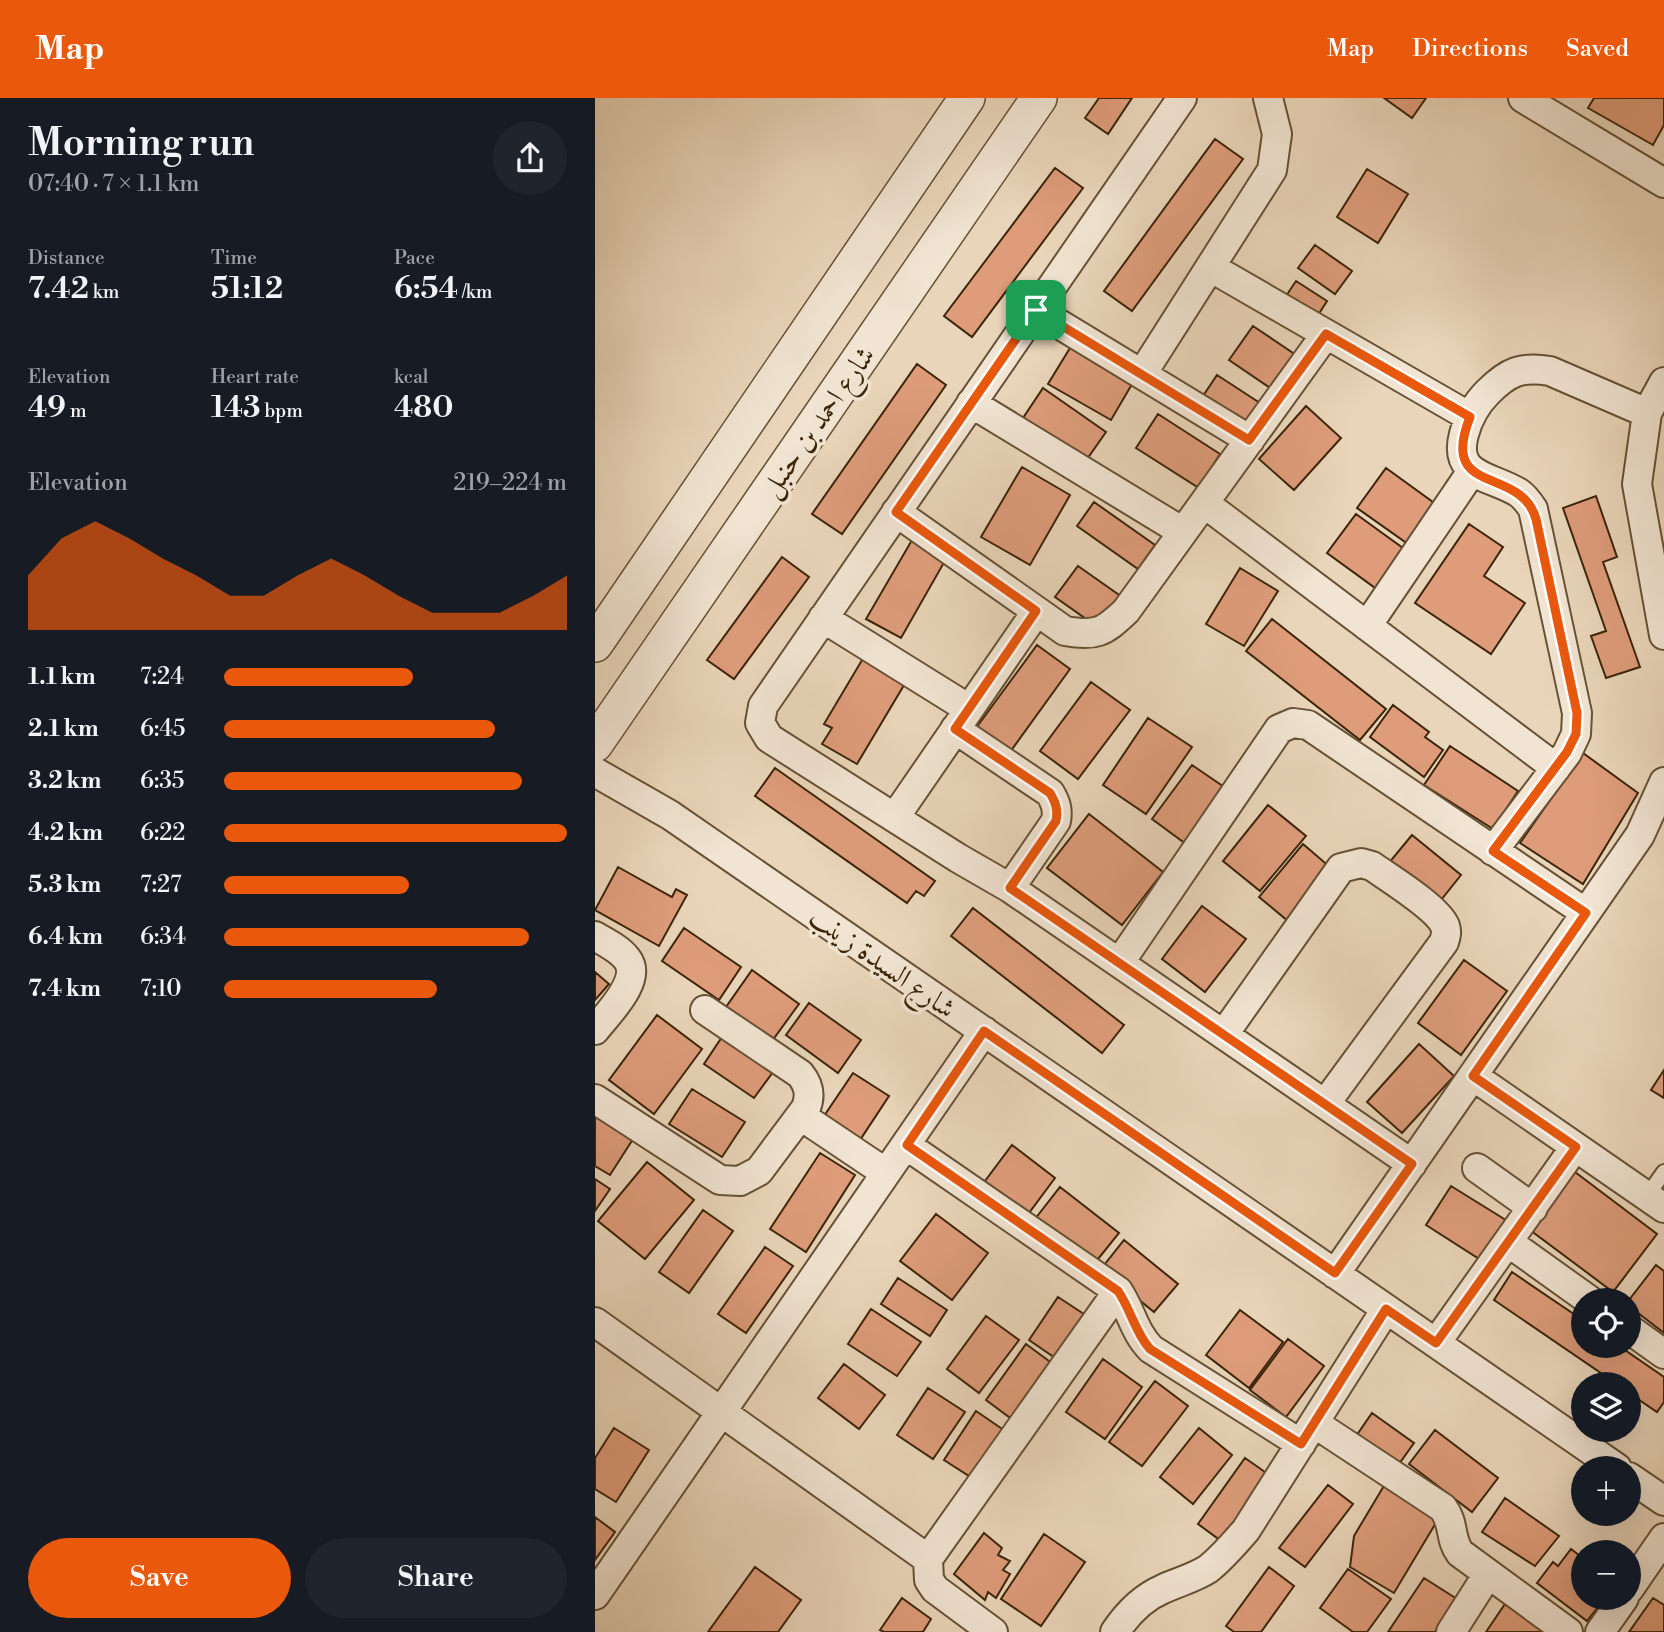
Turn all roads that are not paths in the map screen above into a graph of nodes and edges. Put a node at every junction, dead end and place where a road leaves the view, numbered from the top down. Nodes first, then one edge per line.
1 (967, 98) edge
2 (1039, 98) edge
3 (1182, 98) edge
4 (1268, 98) edge
5 (1523, 98) edge
6 (1664, 183) edge
7 (1210, 267) junction
8 (1036, 310) junction
9 (1326, 334) junction
10 (1142, 374) junction
11 (1664, 382) edge
12 (971, 403) junction
13 (1647, 413) junction
14 (1470, 417) junction
15 (1249, 440) junction
16 (1472, 471) junction
17 (1204, 503) junction
18 (896, 512) junction
19 (1182, 533) junction
20 (1036, 611) junction
21 (823, 618) junction
22 (1367, 626) junction
23 (1664, 635) edge
24 (595, 644) edge
25 (962, 719) junction
26 (595, 744) edge
27 (1556, 768) junction
28 (595, 772) edge
29 (1664, 782) edge
30 (895, 817) junction
31 (1493, 851) junction
32 (1010, 888) junction
33 (1586, 913) junction
34 (595, 936) edge
35 (1120, 962) junction
36 (705, 1010) dead end
37 (595, 1030) edge
38 (984, 1031) junction
39 (1224, 1034) junction
40 (1473, 1076) junction
41 (595, 1099) edge
42 (1325, 1104) junction
43 (801, 1116) junction
44 (907, 1145) junction
45 (1576, 1147) junction
46 (1412, 1164) junction
47 (1477, 1168) dead end
48 (1664, 1172) edge
49 (886, 1173) junction
50 (1655, 1202) edge
51 (1533, 1208) junction
52 (1508, 1242) junction
53 (1335, 1273) junction
54 (1572, 1288) edge
55 (1118, 1291) junction
56 (1386, 1309) junction
57 (595, 1322) edge
58 (1641, 1338) edge
59 (1436, 1343) junction
60 (1664, 1354) edge
61 (722, 1411) junction
62 (1308, 1433) junction
63 (1600, 1456) edge
64 (1641, 1484) edge
65 (1664, 1500) edge
66 (1664, 1538) edge
67 (928, 1559) junction
68 (1641, 1572) edge
69 (1488, 1574) junction
70 (595, 1595) edge
71 (1615, 1610) edge
72 (993, 1632) edge
73 (1115, 1632) edge
74 (1451, 1632) edge
75 (1568, 1632) edge
76 (1600, 1632) edge

1 - 24 street, شارع احمد بن حنبل
2 - 26 street, شارع احمد بن حنبل
3 - 8 street
4 - 7 street
5 - 6 street
7 - 9 street
7 - 10 street
8 - 10 street
8 - 12 street
9 - 14 street
9 - 15 street
10 - 15 street
11 - 13 street
12 - 18 street
12 - 19 street
13 - 14 street
13 - 23 street
14 - 16 street
15 - 17 street
16 - 22 street
16 - 27 street
17 - 19 street
17 - 22 street
18 - 20 street
18 - 21 street
19 - 20 street
20 - 25 street
21 - 25 street
21 - 30 street
22 - 27 street
25 - 30 street
25 - 32 street
27 - 31 street
28 - 38 street, شارع السيدة زينب
29 - 33 street
30 - 32 street
31 - 33 street
31 - 35 street
32 - 35 street
33 - 40 street
34 - 37 street
35 - 39 street
36 - 43 street
38 - 44 street
38 - 53 street, شارع السيدة زينب
39 - 42 street
39 - 42 street
40 - 45 street
40 - 46 street
41 - 43 street
42 - 46 street
43 - 49 street
44 - 49 street
44 - 55 street
45 - 50 street
45 - 51 street
46 - 53 street
47 - 51 street
48 - 50 lane
49 - 61 street
51 - 52 street
52 - 54 street
52 - 59 street
53 - 56 street, شارع السيدة زينب
55 - 62 street
55 - 67 street
56 - 59 street, شارع السيدة زينب
56 - 62 street
57 - 61 street
58 - 60 street
59 - 63 street, شارع السيدة زينب
61 - 67 street
61 - 70 street
62 - 69 street
62 - 73 street
64 - 65 street
66 - 68 street
67 - 72 street
69 - 74 street
69 - 75 street
71 - 76 street

